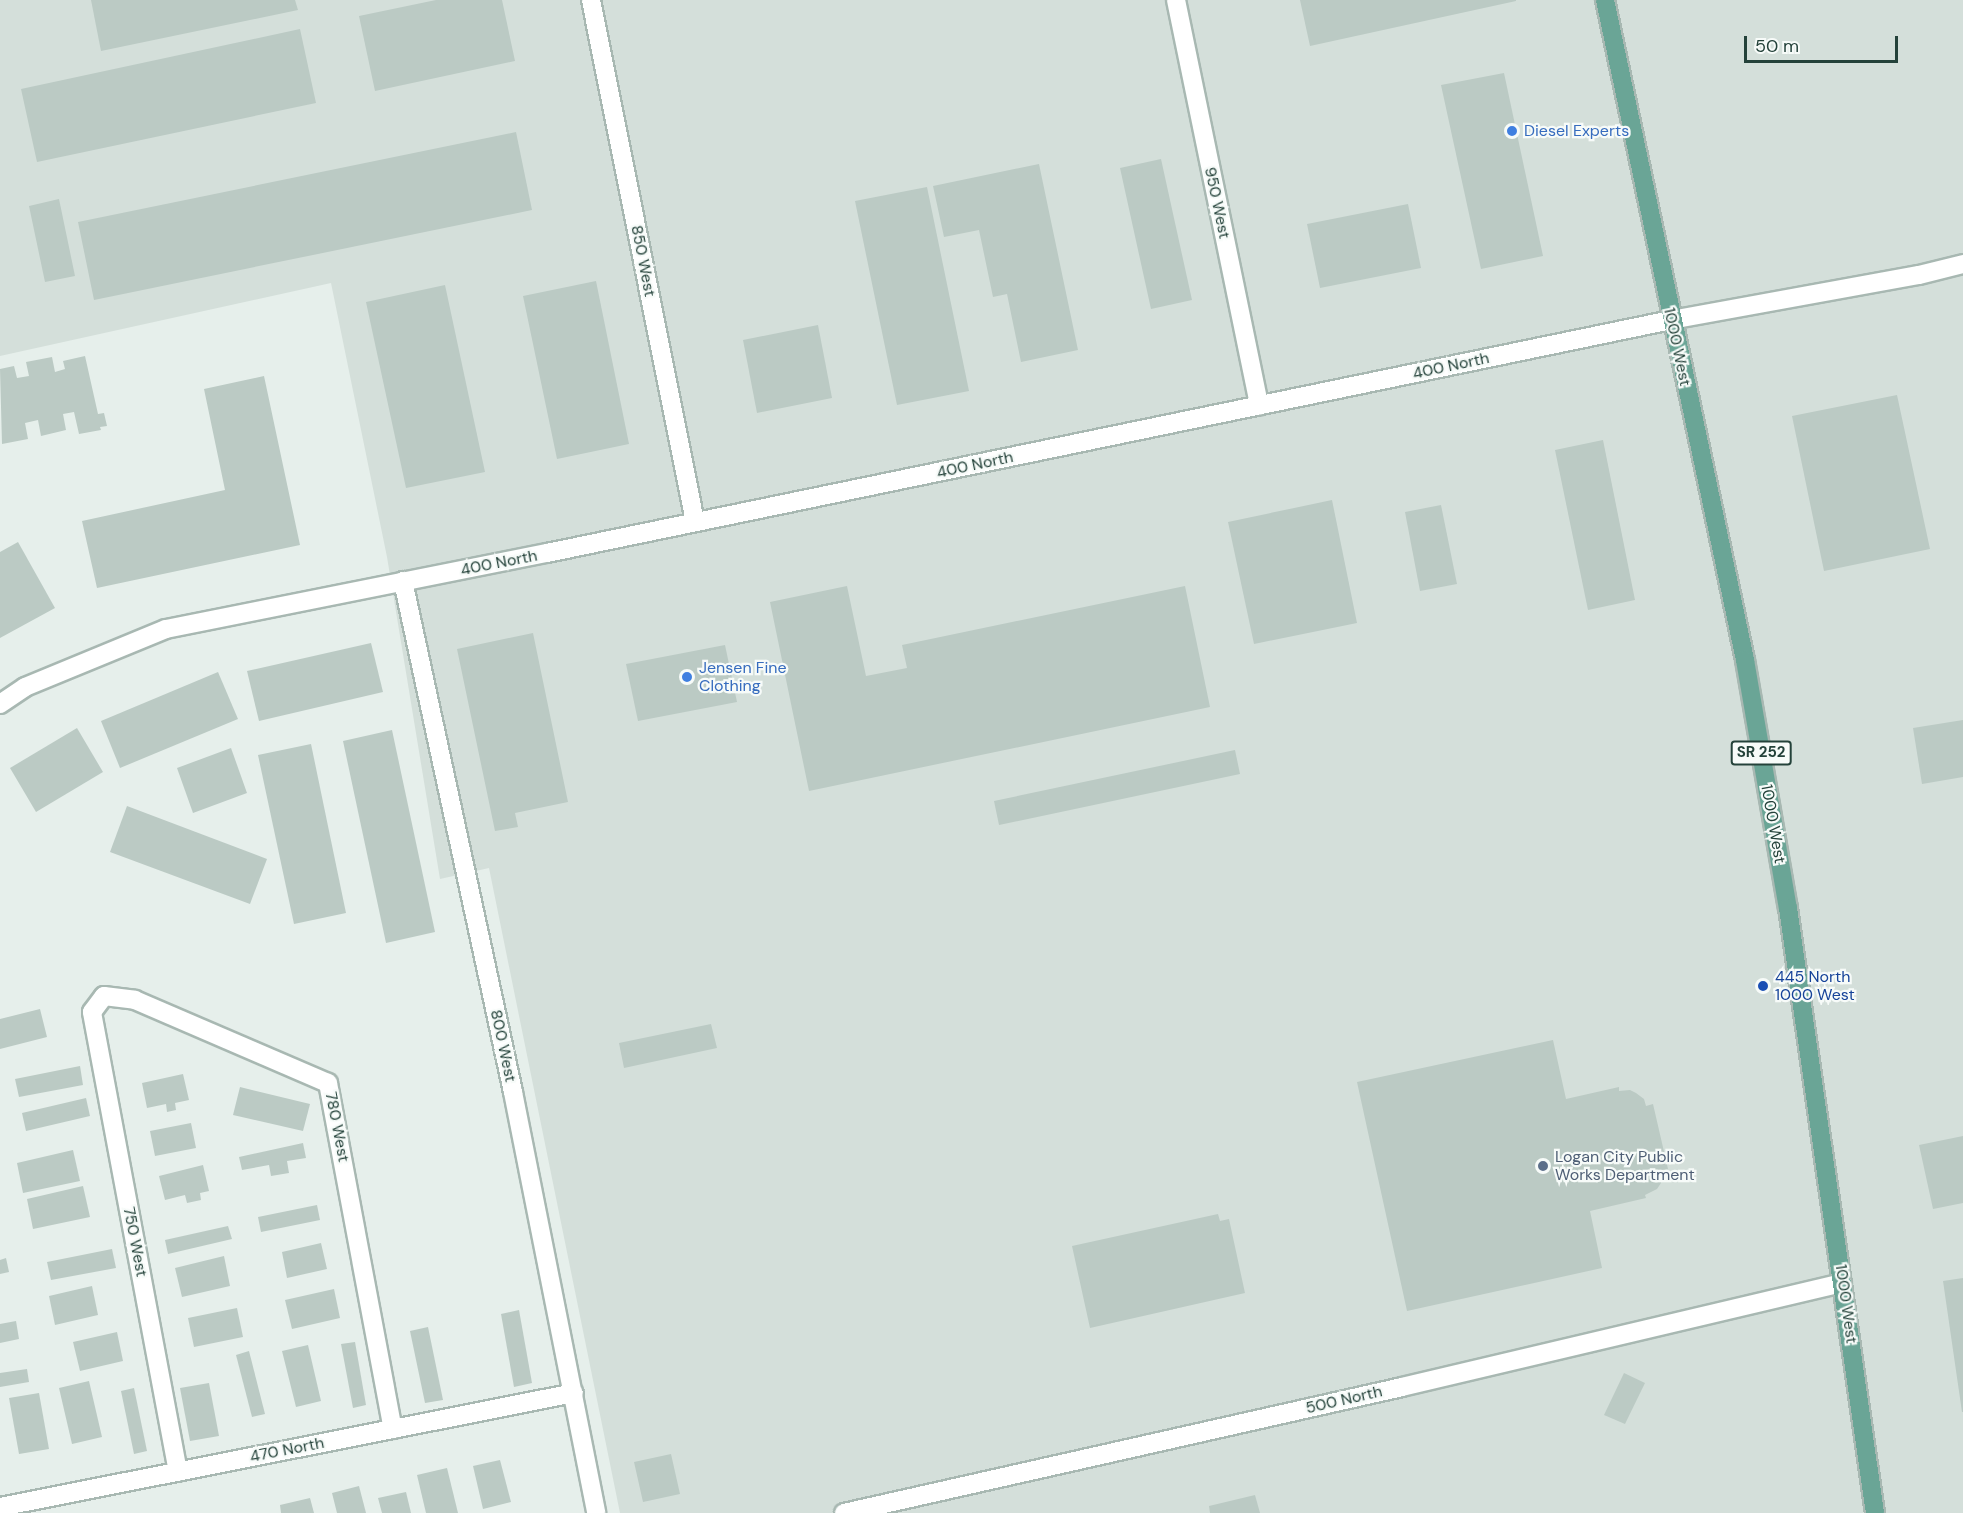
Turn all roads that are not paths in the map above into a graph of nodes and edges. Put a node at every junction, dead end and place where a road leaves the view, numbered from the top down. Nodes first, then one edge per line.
1 (591, 0) edge
2 (1176, 0) edge
3 (1605, 0) edge
4 (1963, 264) edge
5 (1671, 320) junction
6 (1259, 406) junction
7 (695, 522) junction
8 (403, 581) junction
9 (0, 704) edge
10 (92, 1012) joint
11 (1842, 1283) junction
12 (574, 1393) junction
13 (393, 1429) junction
14 (178, 1472) junction
15 (0, 1507) edge
16 (596, 1513) edge
17 (844, 1513) edge
18 (1875, 1513) edge

1 - 7 street, 850 West
2 - 6 street, 950 West
3 - 5 main road, 1000 West / SR 252
4 - 5 street, 400 North
5 - 6 street, 400 North
5 - 11 main road, 1000 West / SR 252
6 - 7 street, 400 North
7 - 8 street, 400 North
8 - 9 street, 400 North
8 - 12 street, 800 West
10 - 13 street, 780 West
10 - 14 street, 750 West
11 - 17 street, 500 North
11 - 18 main road, 1000 West / SR 252
12 - 13 street, 470 North
12 - 16 street, 800 West
13 - 14 street, 470 North
14 - 15 street, 470 North

